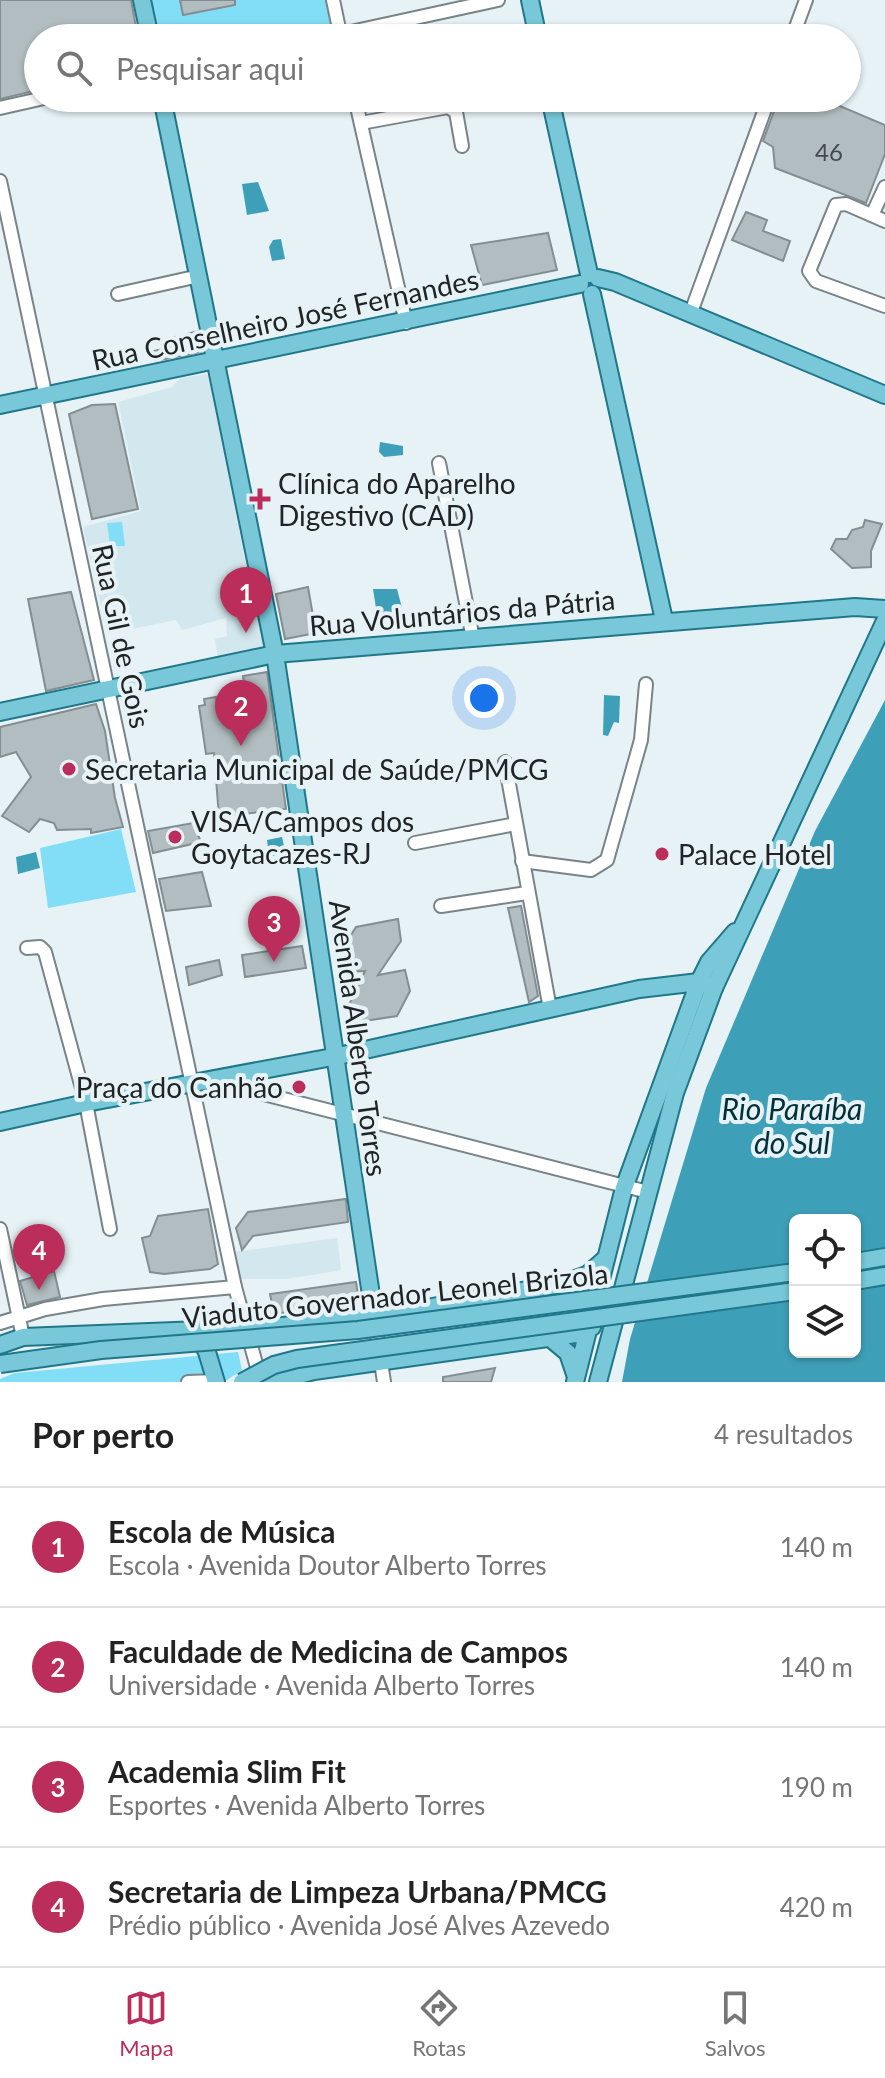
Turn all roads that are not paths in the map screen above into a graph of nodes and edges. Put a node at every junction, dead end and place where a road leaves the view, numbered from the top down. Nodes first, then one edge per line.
1 (142, 0) edge
2 (333, 0) edge
3 (498, 0) edge
4 (530, 0) edge
5 (806, 0) edge
6 (147, 24) edge
7 (338, 24) edge
8 (393, 24) edge
9 (535, 24) edge
10 (797, 24) edge
11 (24, 103) edge
12 (0, 108) edge
13 (165, 112) edge
14 (358, 112) edge
15 (421, 112) edge
16 (456, 112) edge
17 (553, 112) edge
18 (764, 112) edge
19 (361, 123) junction
20 (462, 146) dead end
21 (0, 181) edge
22 (885, 187) edge
23 (872, 215) junction
24 (885, 221) edge
25 (199, 276) junction
26 (590, 282) junction
27 (118, 294) dead end
28 (885, 306) edge
29 (690, 315) junction
30 (406, 323) junction
31 (216, 360) junction
32 (47, 394) junction
33 (885, 395) edge
34 (0, 405) edge
35 (439, 463) dead end
36 (885, 609) edge
37 (664, 620) junction
38 (885, 621) edge
39 (473, 639) junction
40 (275, 654) junction
41 (646, 684) dead end
42 (109, 689) junction
43 (0, 712) edge
44 (505, 762) dead end
45 (516, 824) junction
46 (415, 843) dead end
47 (522, 861) junction
48 (527, 893) junction
49 (441, 906) dead end
50 (27, 948) dead end
51 (706, 985) junction
52 (550, 1009) junction
53 (338, 1056) junction
54 (261, 1072) junction
55 (213, 1081) junction
56 (193, 1084) junction
57 (265, 1097) junction
58 (86, 1103) junction
59 (345, 1117) junction
60 (0, 1122) edge
61 (624, 1188) junction
62 (648, 1192) junction
63 (0, 1229) edge
64 (110, 1229) dead end
65 (885, 1257) edge
66 (604, 1260) junction
67 (861, 1261) edge
68 (789, 1273) edge
69 (885, 1276) edge
70 (861, 1280) edge
71 (561, 1284) junction
72 (625, 1285) junction
73 (235, 1287) junction
74 (789, 1292) edge
75 (482, 1298) junction
76 (438, 1307) junction
77 (374, 1315) junction
78 (19, 1316) junction
79 (0, 1323) edge
80 (591, 1323) junction
81 (246, 1328) junction
82 (193, 1329) junction
83 (23, 1337) junction
84 (549, 1337) junction
85 (0, 1345) edge
86 (486, 1348) junction
87 (441, 1356) junction
88 (381, 1362) junction
89 (0, 1364) edge
90 (599, 1378) edge
91 (576, 1380) edge
92 (216, 1381) edge
93 (190, 1382) edge
94 (242, 1382) edge
95 (261, 1382) edge
96 (271, 1382) edge
97 (384, 1382) edge

1 - 6 main road
2 - 7 street
3 - 8 street
4 - 9 main road
5 - 10 street
11 - 12 street
13 - 25 main road, Avenida Alberto Torres
14 - 19 street
15 - 19 street
16 - 20 street
17 - 26 main road
18 - 29 street
19 - 30 street
21 - 32 street, Rua Gil de Gois
22 - 23 street
23 - 24 street
23 - 28 street
25 - 27 street
25 - 31 main road, Avenida Alberto Torres
26 - 29 main road
26 - 30 main road, Rua Conselheiro José Fernandes
26 - 37 main road
29 - 33 main road
30 - 31 main road, Rua Conselheiro José Fernandes
31 - 32 main road, Rua Conselheiro José Fernandes
31 - 40 main road, Avenida Alberto Torres
32 - 34 main road, Rua Conselheiro José Fernandes
32 - 42 street, Rua Gil de Gois
35 - 39 street
36 - 37 main road, Rua Voluntários da Pátria
37 - 39 main road, Rua Voluntários da Pátria
38 - 51 main road
39 - 40 main road, Rua Voluntários da Pátria
40 - 42 main road, Rua Voluntários da Pátria
40 - 53 main road, Avenida Alberto Torres
41 - 47 street
42 - 43 main road, Rua Voluntários da Pátria
42 - 56 street, Rua Gil de Gois
44 - 45 street
45 - 46 street
45 - 47 street
47 - 48 street
48 - 49 street
48 - 52 street
50 - 58 street
51 - 52 main road
51 - 61 main road
51 - 62 main road
52 - 53 main road
53 - 54 main road
53 - 59 main road, Avenida Alberto Torres
54 - 55 main road
54 - 57 street
55 - 56 main road
55 - 57 street
56 - 58 main road
56 - 73 street, Rua Gil de Gois
57 - 59 street
58 - 60 main road
58 - 64 street
59 - 61 street
59 - 77 main road, Avenida Alberto Torres
61 - 62 street
61 - 66 main road
62 - 72 main road
63 - 78 street
65 - 67 main road
66 - 71 main road
66 - 80 main road
68 - 89 main road, Viaduto Governador Leonel Brizola, bridge
69 - 70 main road
71 - 75 main road
71 - 80 main road
72 - 80 main road
72 - 90 main road
73 - 78 street
73 - 81 street, Rua Gil de Gois
74 - 94 main road, Viaduto Governador Leonel Brizola, bridge
75 - 76 main road
75 - 86 main road
76 - 77 main road
76 - 87 main road
77 - 81 main road
77 - 88 street, Avenida Alberto Torres
78 - 79 street
78 - 83 street
80 - 84 main road
80 - 90 main road
80 - 91 main road
81 - 82 main road
81 - 95 street, Rua Gil de Gois
82 - 83 main road
82 - 92 main road
83 - 85 main road
84 - 86 main road
84 - 91 main road
86 - 87 main road
87 - 88 main road
88 - 96 main road
88 - 97 street, Avenida Alberto Torres
92 - 93 street

